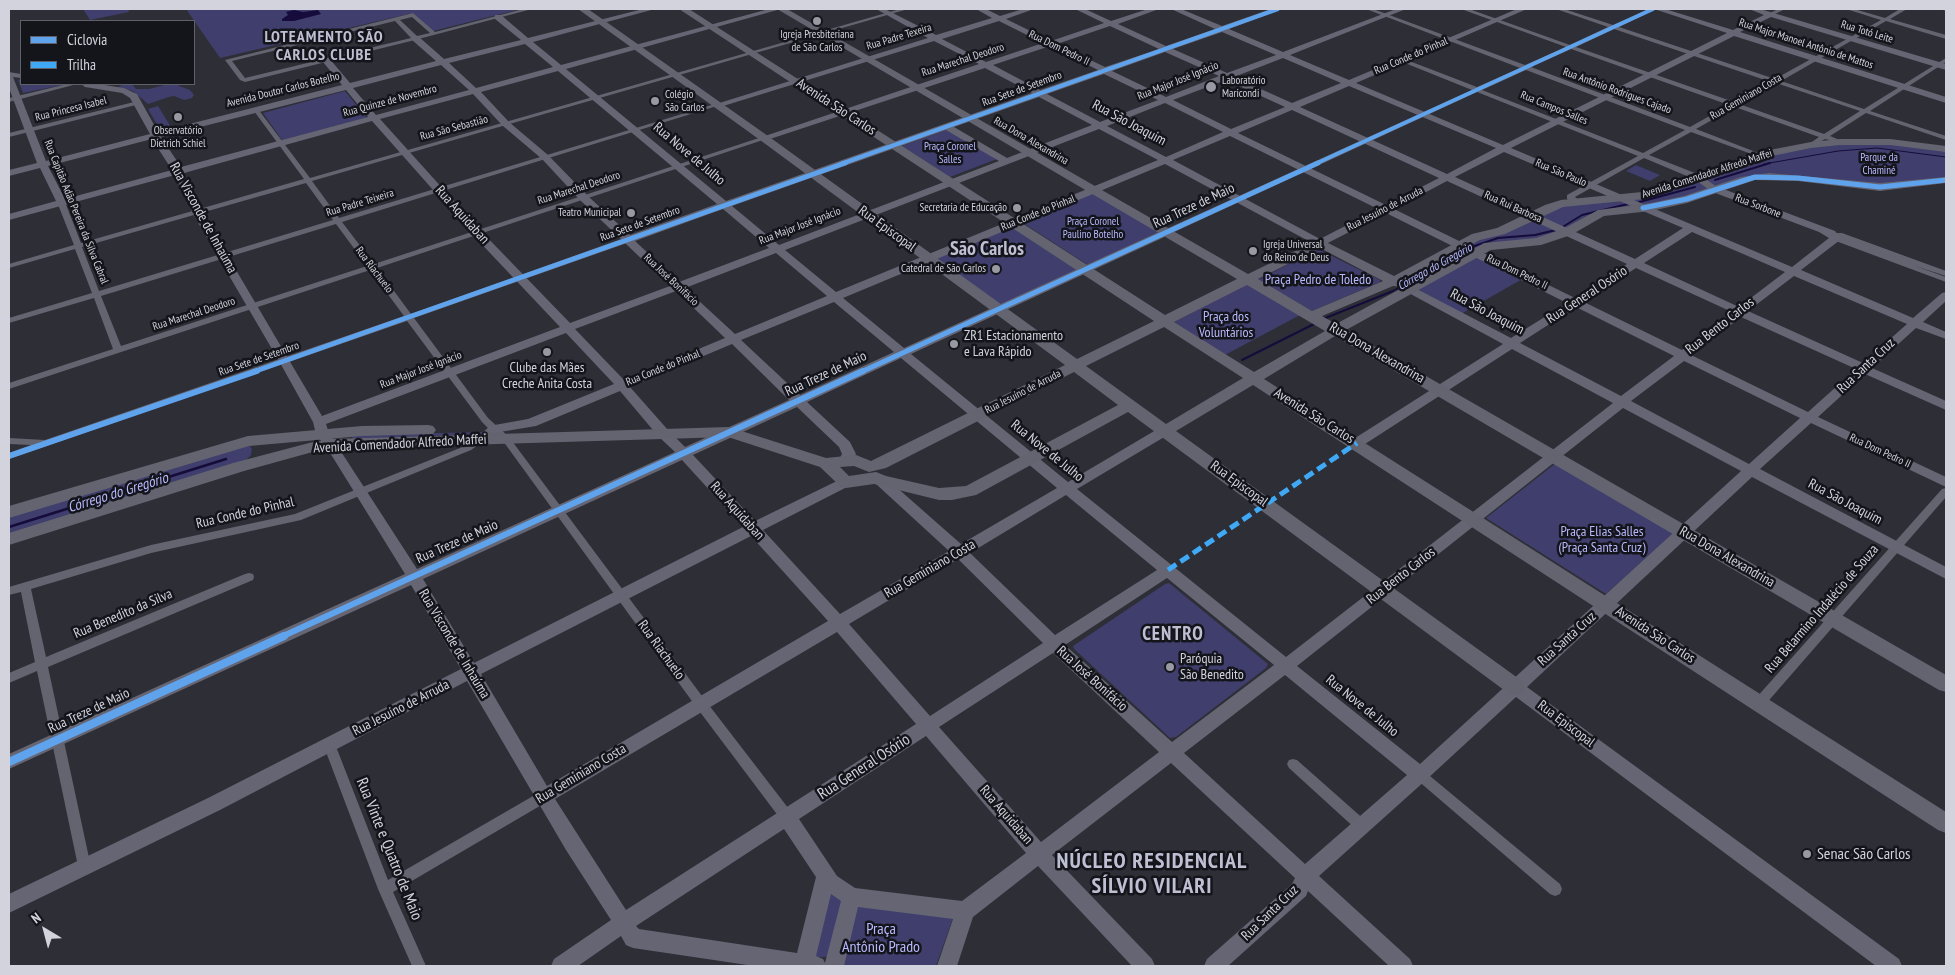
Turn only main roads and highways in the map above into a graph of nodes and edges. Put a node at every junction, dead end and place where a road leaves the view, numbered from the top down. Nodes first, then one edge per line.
1 (582, 9) edge
2 (683, 9) edge
3 (781, 9) edge
4 (894, 146) joint
5 (1946, 150) edge
6 (1946, 180) edge
7 (1714, 189) joint
8 (1642, 207) joint
9 (1015, 223) joint
10 (1320, 243) joint
11 (1469, 249) junction
12 (1248, 279) junction
13 (1401, 285) junction
14 (1164, 320) junction
15 (1323, 322) junction
16 (1075, 365) junction
17 (1250, 375) junction
18 (1130, 405) junction
19 (1166, 430) junction
20 (324, 434) junction
21 (500, 434) junction
22 (273, 438) junction
23 (248, 441) junction
24 (275, 457) junction
25 (240, 467) junction
26 (839, 470) junction
27 (9, 512) edge
28 (9, 539) edge
29 (1946, 684) edge
30 (1515, 687) road end
31 (1946, 823) edge

1 - 16 main road, Rua Episcopal
2 - 4 main road, Avenida São Carlos
3 - 12 main road, Rua Dona Alexandrina
4 - 9 main road, Avenida São Carlos
5 - 11 main road, Avenida Comendador Alfredo Maffei
6 - 7 main road, Avenida Comendador Alfredo Maffei
7 - 8 main road, Avenida Comendador Alfredo Maffei
8 - 11 main road, Avenida Comendador Alfredo Maffei
9 - 14 main road, Avenida São Carlos
10 - 12 main road, Rua Jesuíno de Arruda
10 - 13 main road, Rua São Joaquim
11 - 13 main road, Rua Geminiano Costa
12 - 14 main road, Rua Jesuíno de Arruda
12 - 15 main road, Rua Dona Alexandrina
13 - 15 main road
13 - 15 main road, Rua Geminiano Costa
14 - 16 main road, Rua Jesuíno de Arruda
14 - 17 main road, Avenida São Carlos
15 - 17 main road, Rua Geminiano Costa
15 - 29 main road, Rua Dona Alexandrina
16 - 18 main road, Rua Episcopal
16 - 26 main road, Rua Jesuíno de Arruda
17 - 19 main road, Rua Geminiano Costa
17 - 31 main road, Avenida São Carlos
18 - 19 main road, Rua Episcopal
18 - 26 main road, Avenida Comendador Alfredo Maffei
19 - 30 main road, Rua Episcopal
20 - 21 main road, Avenida Comendador Alfredo Maffei
20 - 21 main road, Avenida Comendador Alfredo Maffei
20 - 22 main road, Avenida Comendador Alfredo Maffei
20 - 24 main road, Avenida Comendador Alfredo Maffei
21 - 26 main road, Avenida Comendador Alfredo Maffei
22 - 23 main road, Avenida Comendador Alfredo Maffei
22 - 24 main road
23 - 25 main road
23 - 27 main road, Avenida Comendador Alfredo Maffei
24 - 25 main road, Avenida Comendador Alfredo Maffei
25 - 28 main road, Avenida Comendador Alfredo Maffei

